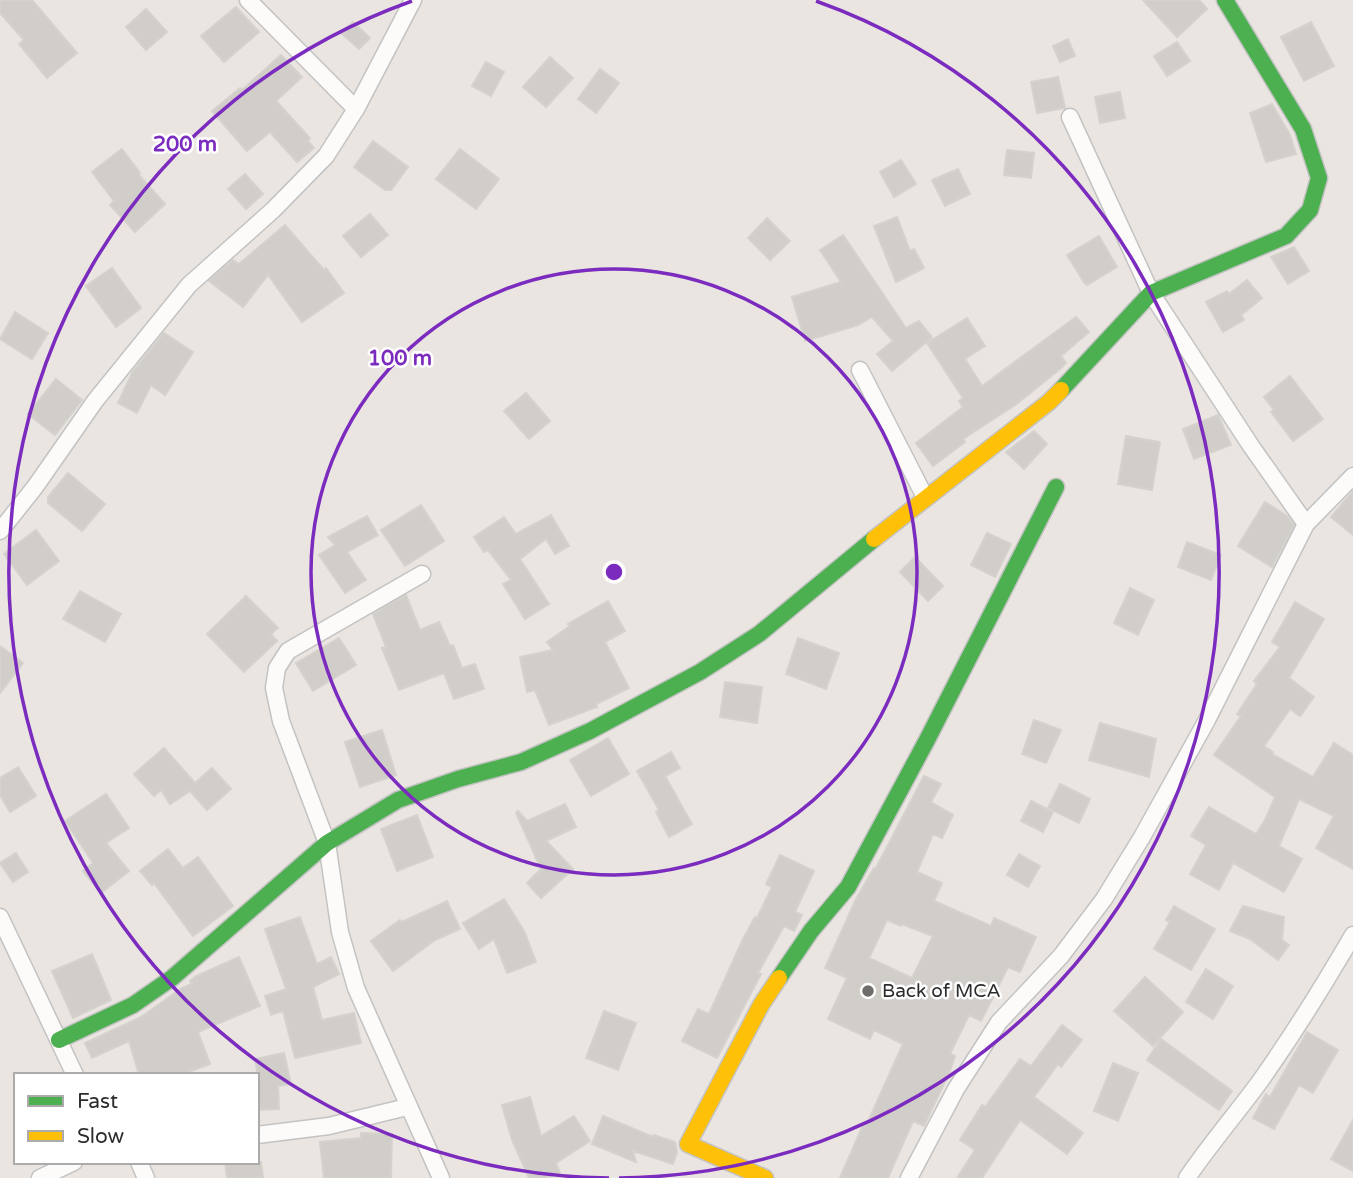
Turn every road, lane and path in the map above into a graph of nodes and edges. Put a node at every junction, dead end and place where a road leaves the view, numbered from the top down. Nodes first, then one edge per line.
1 (248, 0) edge
2 (413, 0) edge
3 (1225, 0) edge
4 (356, 109) junction
5 (1070, 117) dead end
6 (1151, 293) junction
7 (860, 370) dead end
8 (1353, 475) edge
9 (1056, 487) dead end
10 (925, 497) junction
11 (1306, 524) junction
12 (0, 531) edge
13 (422, 574) dead end
14 (327, 843) junction
15 (0, 917) edge
16 (1353, 935) edge
17 (59, 1040) junction
18 (74, 1073) edge
19 (407, 1107) junction
20 (259, 1135) edge
21 (70, 1164) edge
22 (40, 1178) edge
23 (441, 1178) edge
24 (765, 1178) edge
25 (909, 1178) edge
26 (1187, 1178) edge

1 - 4 street
2 - 4 street
3 - 6 street
4 - 12 street
5 - 6 street
6 - 10 street
6 - 11 street
7 - 10 street
8 - 11 street
9 - 24 street
10 - 14 street
11 - 25 street
13 - 14 street
14 - 17 street
14 - 19 street
15 - 17 street
16 - 26 street
17 - 18 street
19 - 20 street
19 - 23 street
21 - 22 street

